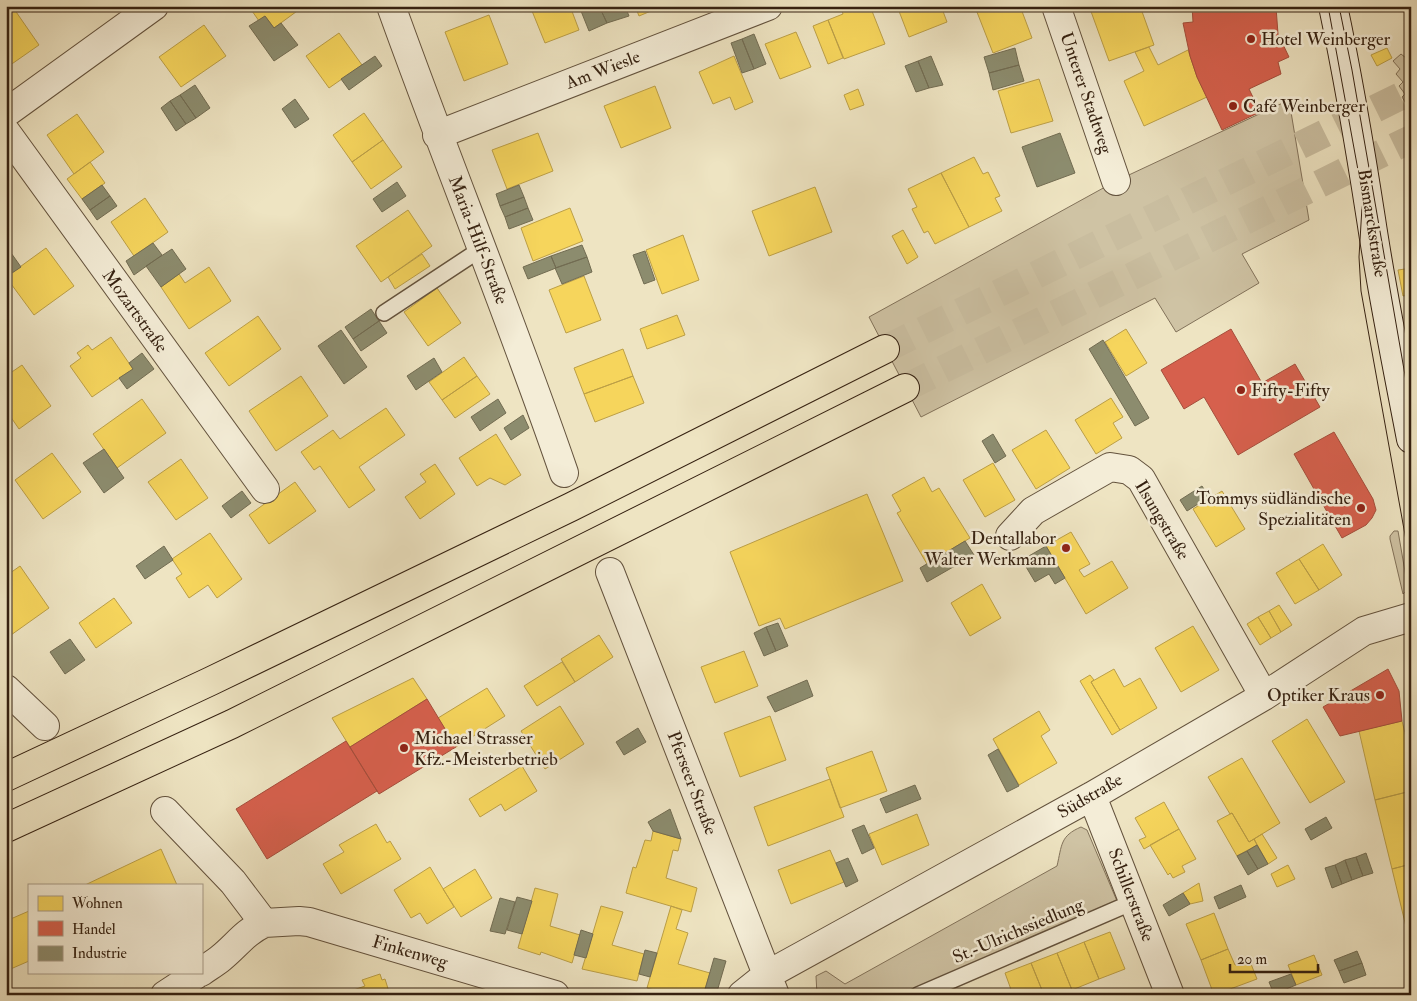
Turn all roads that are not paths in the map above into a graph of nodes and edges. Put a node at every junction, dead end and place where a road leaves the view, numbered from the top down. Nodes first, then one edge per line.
1 (154, 6) edge
2 (391, 6) edge
3 (768, 6) edge
4 (1056, 6) edge
5 (1333, 6) edge
6 (6, 113) edge
7 (6, 132) edge
8 (437, 134) junction
9 (1116, 180) dead end
10 (481, 249) junction
11 (384, 313) dead end
12 (885, 349) tunnel mouth
13 (905, 388) tunnel mouth
14 (1411, 439) edge
15 (564, 473) dead end
16 (265, 489) dead end
17 (1010, 536) dead end
18 (610, 572) dead end
19 (1411, 616) edge
20 (6, 689) edge
21 (1264, 696) junction
22 (45, 726) dead end
23 (6, 777) edge
24 (1092, 796) junction
25 (165, 811) dead end
26 (6, 828) edge
27 (1133, 902) junction
28 (264, 923) junction
29 (202, 971) edge
30 (198, 974) edge
31 (771, 985) edge
32 (165, 995) edge
33 (554, 995) edge
34 (742, 995) edge
35 (918, 995) edge
36 (1170, 995) edge

1 - 6 street
2 - 8 street, Maria-Hilf-Straße
3 - 8 street, Am Wiesle
4 - 9 street, Unterer Stadtweg
5 - 14 street, Bismarckstraße
7 - 16 street, Mozartstraße
8 - 10 street, Maria-Hilf-Straße
10 - 11 lane
10 - 15 street, Maria-Hilf-Straße
12 - 23 highway
13 - 26 highway
17 - 21 street, Ilsungstraße
18 - 31 street, Pferseer Straße
19 - 21 street, Südstraße
20 - 22 street
21 - 24 street, Südstraße
24 - 27 street, Schillerstraße
24 - 31 street, Südstraße
25 - 28 street
27 - 35 lane, St.-Ulrichssiedlung
27 - 36 street, Schillerstraße
28 - 29 street
28 - 33 street, Finkenweg
30 - 32 street
31 - 34 street

